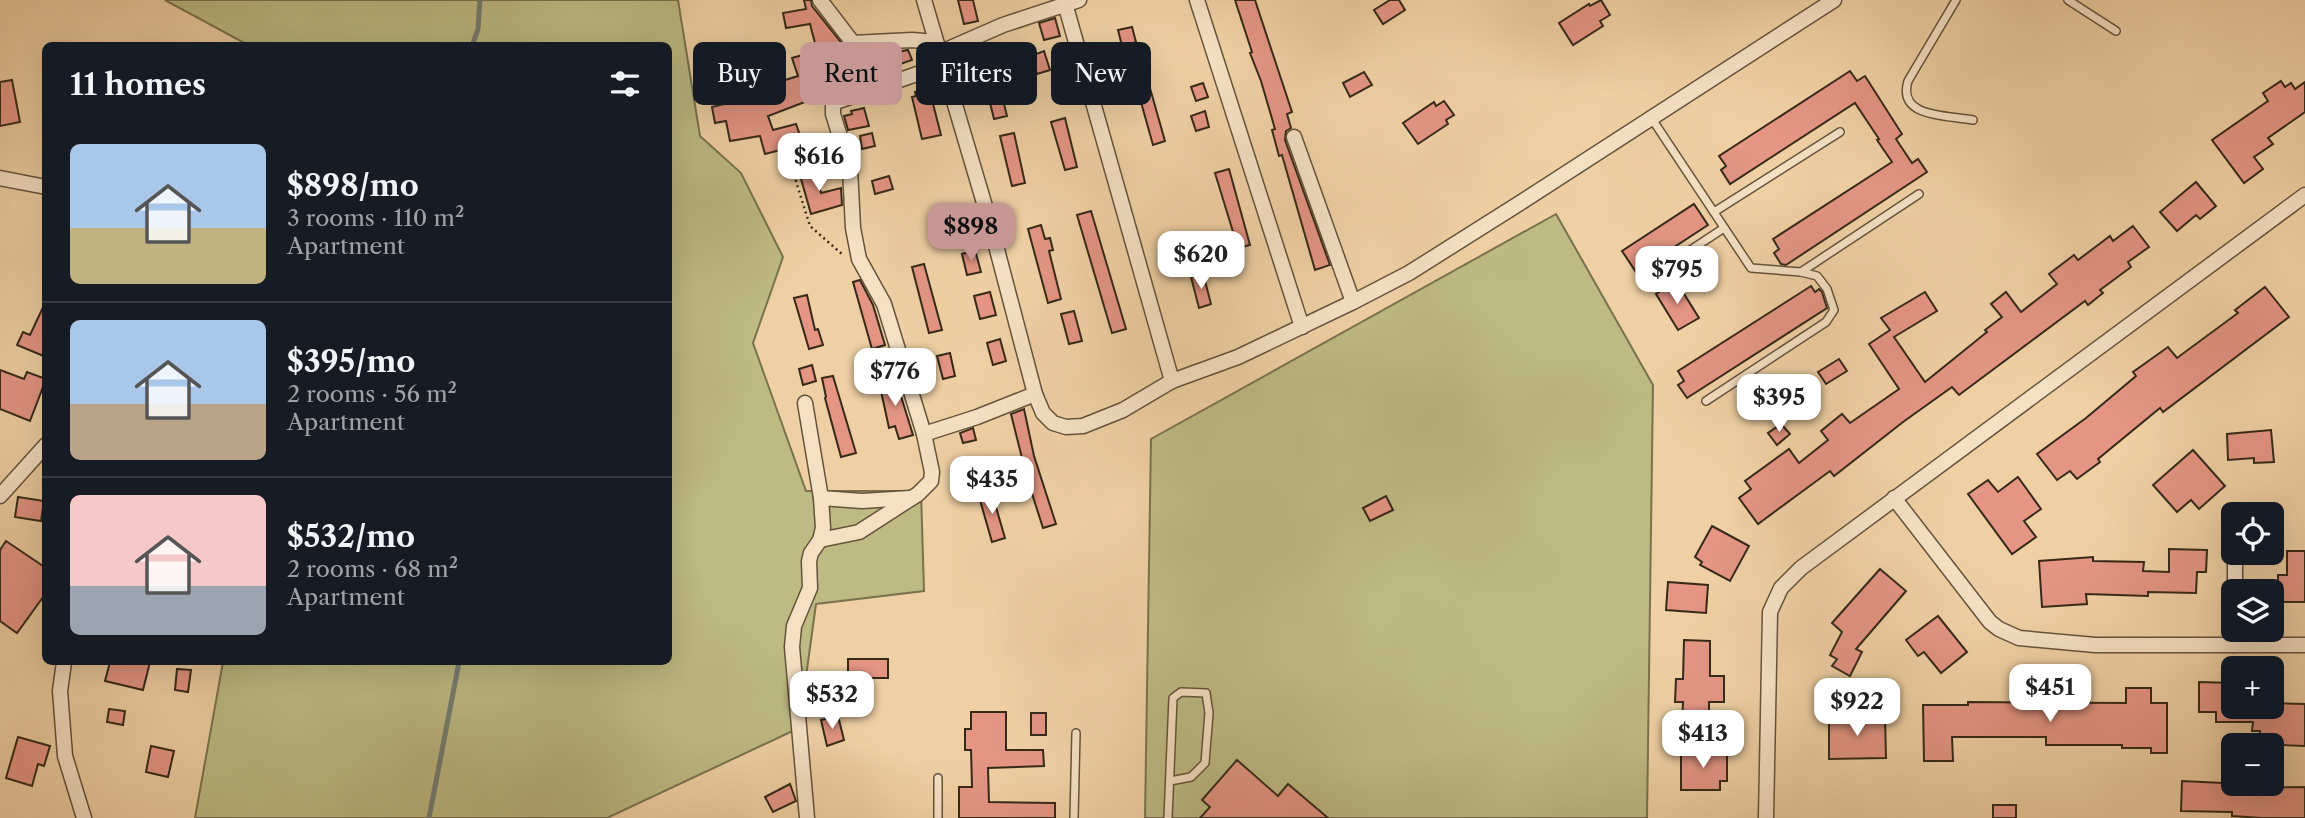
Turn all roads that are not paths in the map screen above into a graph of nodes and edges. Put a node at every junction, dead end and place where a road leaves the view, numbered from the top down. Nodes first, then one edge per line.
1 (820, 0) edge
2 (924, 0) edge
3 (1197, 0) edge
4 (1834, 0) edge
5 (1956, 0) edge
6 (2068, 0) edge
7 (1069, 1) edge
8 (2116, 31) dead end
9 (916, 42) edge
10 (936, 42) edge
11 (964, 42) edge
12 (916, 64) edge
13 (955, 105) edge
14 (1652, 119) junction
15 (1973, 120) dead end
16 (1840, 132) dead end
17 (1294, 137) dead end
18 (0, 178) edge
19 (42, 186) edge
20 (1919, 194) dead end
21 (2305, 195) edge
22 (1713, 212) junction
23 (1724, 228) junction
24 (1801, 272) junction
25 (1645, 281) dead end
26 (1353, 302) junction
27 (1302, 327) junction
28 (1172, 381) junction
29 (1035, 394) junction
30 (1706, 401) dead end
31 (805, 403) dead end
32 (924, 434) junction
33 (42, 449) edge
34 (0, 496) edge
35 (821, 498) junction
36 (912, 498) junction
37 (1894, 498) junction
38 (820, 540) junction
39 (2221, 639) edge
40 (2275, 642) edge
41 (2305, 645) edge
42 (64, 665) edge
43 (1076, 733) dead end
44 (938, 778) dead end
45 (1170, 781) junction
46 (84, 818) edge
47 (807, 818) edge
48 (938, 818) edge
49 (1074, 818) edge
50 (1168, 818) edge
51 (1766, 818) edge

1 - 9 street
2 - 10 street
3 - 27 street
4 - 14 street
5 - 15 lane
6 - 8 lane
7 - 11 street
7 - 28 street
12 - 32 street
13 - 29 street
14 - 22 lane
14 - 26 street
16 - 22 lane
17 - 26 street
18 - 19 street
20 - 24 lane
21 - 37 street
22 - 23 lane
23 - 24 lane
23 - 25 lane
24 - 30 lane
26 - 27 street
27 - 28 street
28 - 29 street
29 - 32 street
31 - 35 street
32 - 36 street
33 - 34 street
35 - 36 street
35 - 38 street
36 - 38 street
37 - 39 street
37 - 51 street
38 - 47 street
40 - 41 street
42 - 46 street
43 - 49 lane
44 - 48 lane
45 - 45 lane
45 - 50 lane

